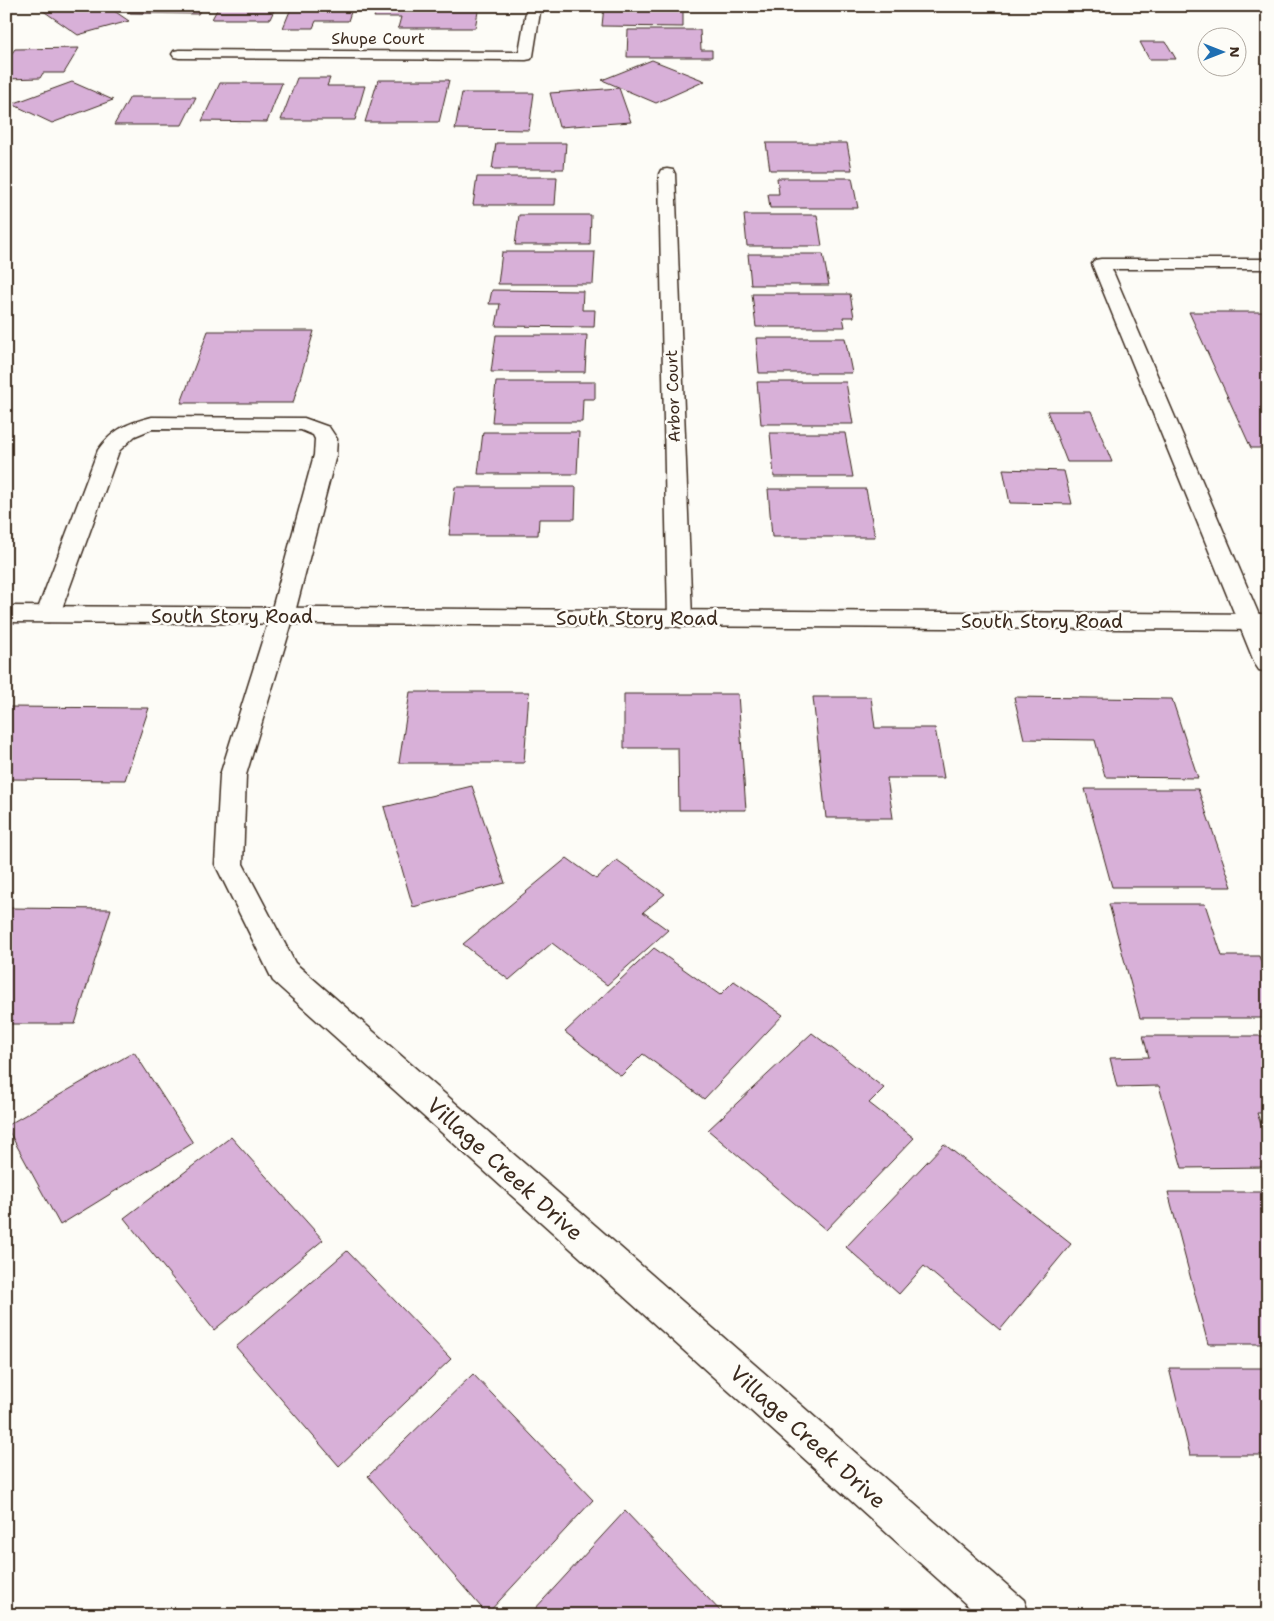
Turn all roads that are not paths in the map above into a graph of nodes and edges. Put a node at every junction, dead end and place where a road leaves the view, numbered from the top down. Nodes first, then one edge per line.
1 (534, 6) edge
2 (179, 54) dead end
3 (667, 174) dead end
4 (1268, 264) edge
5 (6, 614) edge
6 (48, 614) junction
7 (282, 616) junction
8 (680, 619) junction
9 (1259, 622) edge
10 (1268, 664) edge
11 (1009, 1615) edge

1 - 2 street, Shupe Court
3 - 8 street, Arbor Court
4 - 9 street
5 - 6 street, South Story Road
6 - 7 street, South Story Road
6 - 7 street, Village Creek Drive
7 - 8 street, South Story Road
7 - 11 street, Village Creek Drive
8 - 9 street, South Story Road
9 - 10 street

